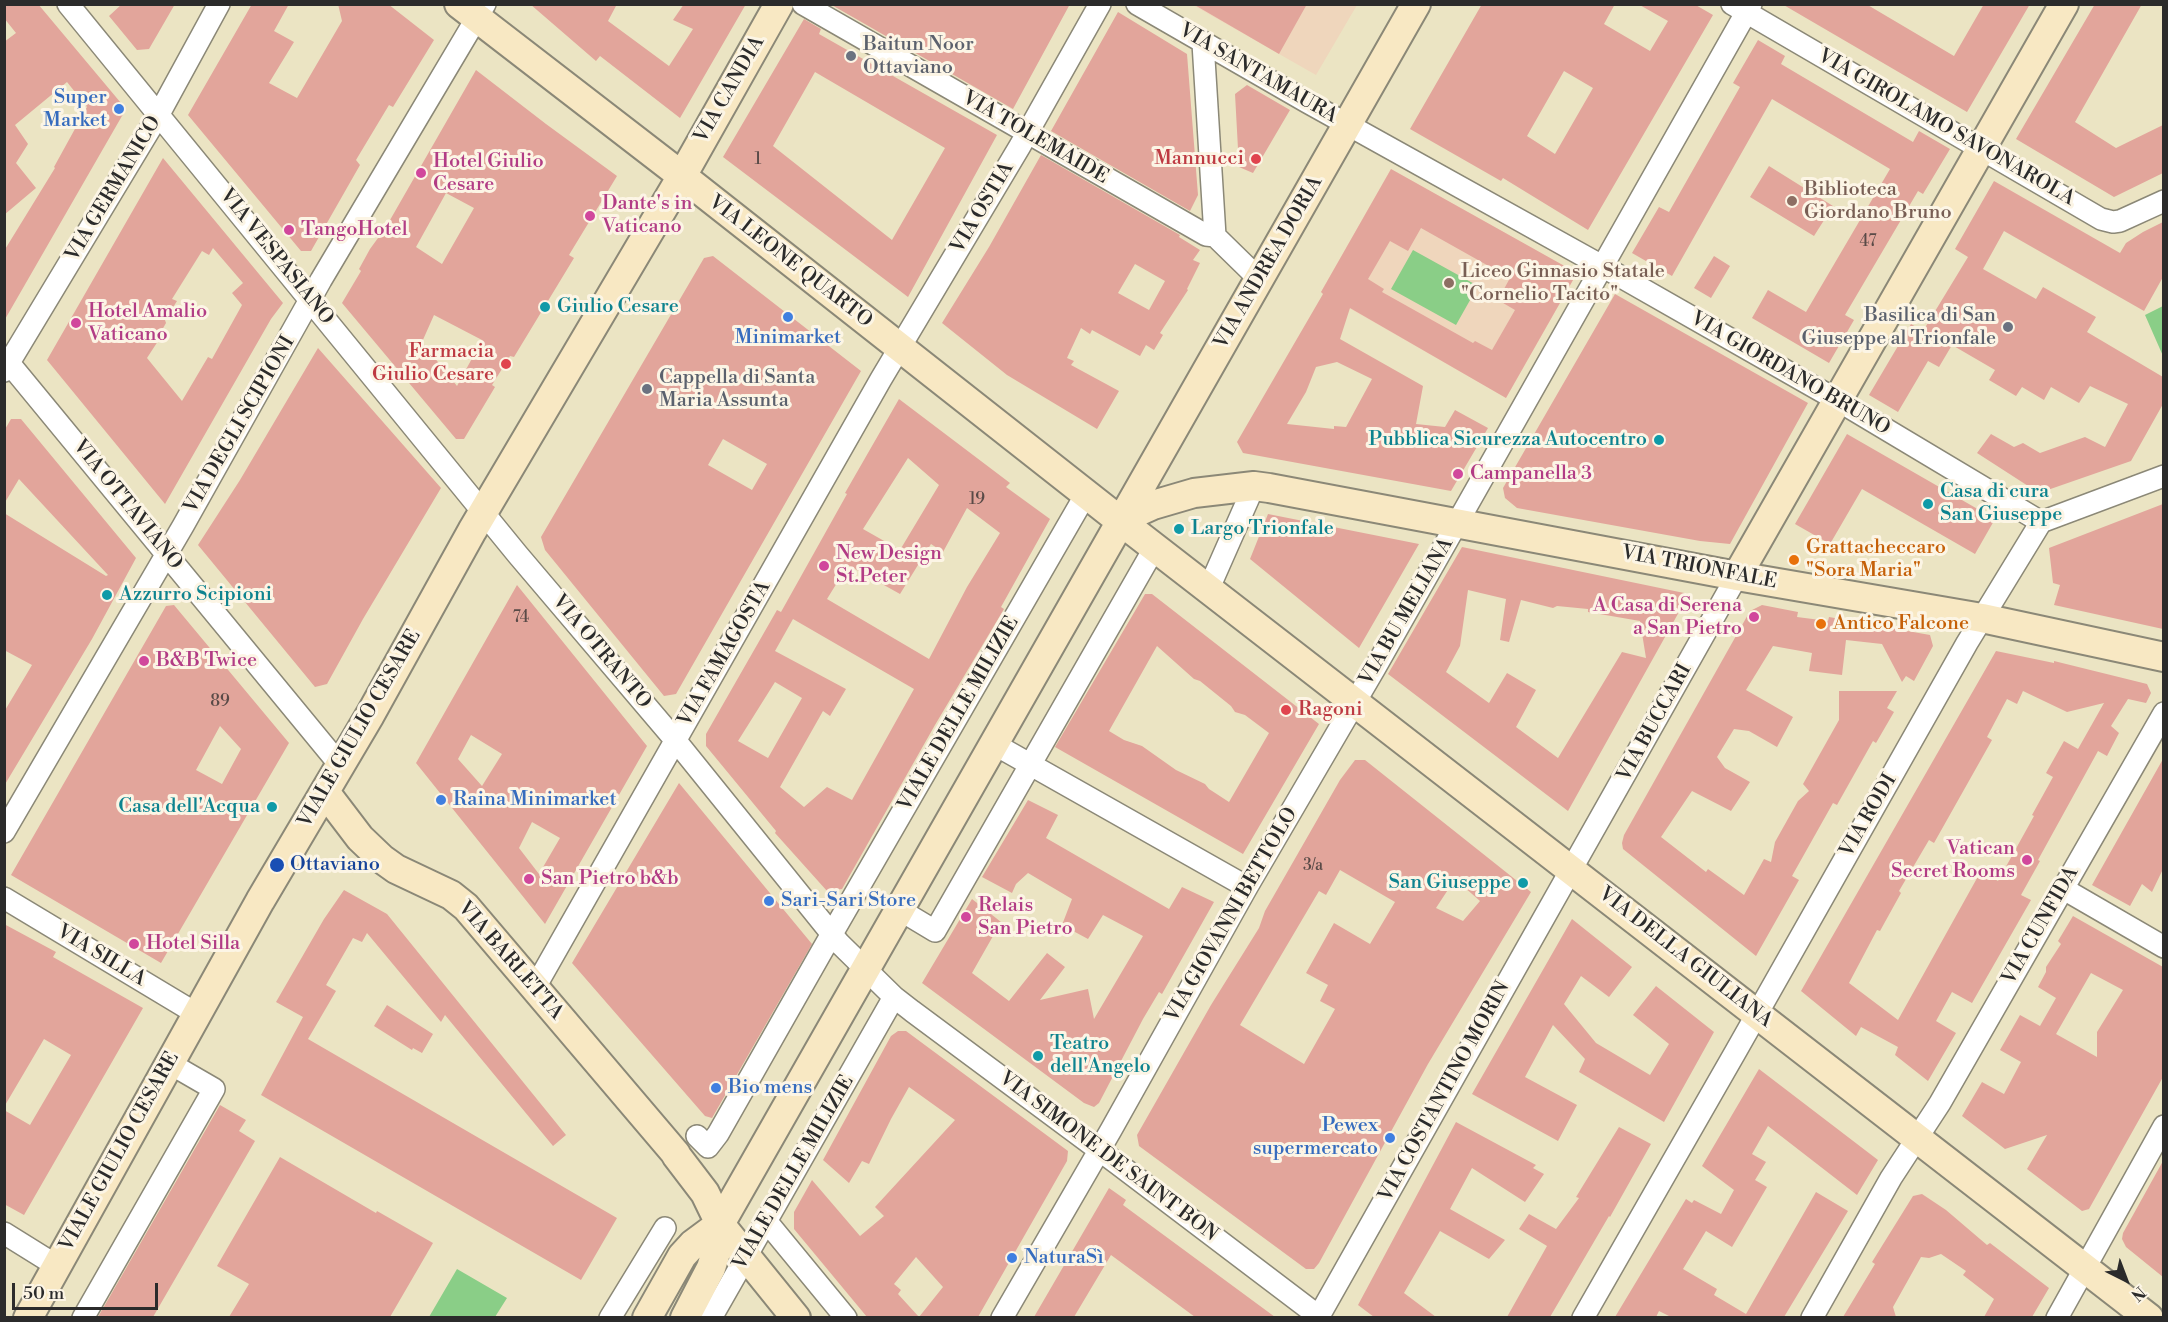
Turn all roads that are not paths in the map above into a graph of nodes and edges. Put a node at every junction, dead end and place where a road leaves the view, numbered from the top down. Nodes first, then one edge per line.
1 (68, 4) edge
2 (219, 4) edge
3 (779, 4) edge
4 (803, 4) edge
5 (1100, 4) edge
6 (1137, 4) edge
7 (1416, 4) edge
8 (2064, 4) edge
9 (1743, 7) edge
10 (473, 9) edge
11 (1203, 43) junction
12 (159, 114) junction
13 (1348, 125) junction
14 (1027, 133) junction
15 (1982, 149) junction
16 (682, 176) junction
17 (2163, 201) edge
18 (1215, 236) junction
19 (1602, 266) junction
20 (1259, 279) junction
21 (311, 299) junction
22 (900, 348) junction
23 (6, 363) edge
24 (1837, 400) junction
25 (2163, 476) edge
26 (1261, 487) junction
27 (1086, 494) junction
28 (484, 510) junction
29 (1120, 520) junction
30 (1458, 522) junction
31 (2041, 522) junction
32 (1155, 547) junction
33 (166, 553) junction
34 (1737, 576) junction
35 (1215, 593) junction
36 (1982, 618) junction
37 (2163, 657) edge
38 (1355, 701) junction
39 (2163, 713) edge
40 (676, 741) junction
41 (994, 744) junction
42 (340, 765) junction
43 (1030, 765) junction
44 (325, 792) junction
45 (4, 832) edge
46 (1572, 869) junction
47 (1247, 887) junction
48 (2062, 888) junction
49 (4, 898) edge
50 (900, 910) junction
51 (832, 933) junction
52 (2163, 947) edge
53 (551, 959) joint
54 (866, 969) junction
55 (538, 982) dead end
56 (894, 998) junction
57 (197, 1014) junction
58 (1757, 1014) junction
59 (169, 1063) junction
60 (2163, 1126) edge
61 (1918, 1138) junction
62 (702, 1142) dead end
63 (1099, 1150) junction
64 (767, 1222) junction
65 (720, 1224) junction
66 (664, 1228) dead end
67 (4, 1233) edge
68 (747, 1256) junction
69 (57, 1266) junction
70 (2084, 1267) junction
71 (28, 1317) edge
72 (82, 1317) edge
73 (611, 1317) edge
74 (647, 1317) edge
75 (685, 1317) edge
76 (711, 1317) edge
77 (796, 1317) edge
78 (846, 1317) edge
79 (1002, 1317) edge
80 (1320, 1317) edge
81 (1583, 1317) edge
82 (1812, 1317) edge
83 (2057, 1317) edge
84 (2149, 1317) edge

1 - 12 street, VIA VESPASIANO
2 - 12 street, VIA GERMANICO
3 - 16 street, VIA CANDIA
4 - 14 street, VIA TOLEMAIDE
5 - 14 street, VIA OSTIA
6 - 11 street, VIA SANTAMAURA
7 - 13 street, VIA ANDREA DORIA
8 - 15 street
9 - 15 street, VIA GIROLAMO SAVONAROLA
9 - 19 street, VIA BU MELIANA
10 - 16 street, VIA LEONE QUARTO
10 - 21 street, VIA DEGLI SCIPIONI
11 - 13 street, VIA SANTAMAURA
11 - 18 street
12 - 21 street, VIA VESPASIANO
12 - 23 street, VIA GERMANICO
13 - 19 street, VIA GIORDANO BRUNO
13 - 20 street, VIA ANDREA DORIA
14 - 18 street, VIA TOLEMAIDE
14 - 22 street, VIA OSTIA
15 - 17 street, VIA GIROLAMO SAVONAROLA
15 - 24 street
16 - 22 street, VIA LEONE QUARTO
16 - 28 street, VIALE GIULIO CESARE
18 - 20 street, VIA TOLEMAIDE
19 - 24 street, VIA GIORDANO BRUNO
19 - 30 street, VIA BU MELIANA
20 - 29 street, VIA ANDREA DORIA
21 - 28 street, VIA VESPASIANO
21 - 33 street, VIA DEGLI SCIPIONI
22 - 27 street, VIA LEONE QUARTO
22 - 40 street, VIA FAMAGOSTA
23 - 33 street, VIA OTTAVIANO
24 - 31 street, VIA GIORDANO BRUNO
24 - 34 street
25 - 31 street
26 - 29 street
26 - 30 street, VIA TRIONFALE
26 - 35 street
27 - 29 street, VIA LEONE QUARTO
27 - 51 street, VIALE DELLE MILIZIE
28 - 40 street, VIA OTRANTO
28 - 42 street, VIALE GIULIO CESARE
29 - 32 street
29 - 41 street, VIALE DELLE MILIZIE
30 - 34 street, VIA TRIONFALE
30 - 38 street, VIA BU MELIANA
31 - 36 street, VIA RODI
32 - 35 street
32 - 43 street
33 - 42 street, VIA OTTAVIANO
33 - 45 street, VIA DEGLI SCIPIONI
34 - 36 street, VIA TRIONFALE
34 - 46 street, VIA BUCCARI
35 - 38 street, VIA DELLA GIULIANA
36 - 37 street, VIA TRIONFALE
36 - 58 street, VIA RODI
38 - 46 street, VIA DELLA GIULIANA
38 - 47 street, VIA GIOVANNI BETTOLO
39 - 48 street, VIA CUNFIDA
40 - 51 street, VIA OTRANTO
40 - 53 street, VIA FAMAGOSTA
41 - 43 street
41 - 50 street, VIALE DELLE MILIZIE
42 - 44 street, VIALE GIULIO CESARE
43 - 47 street
43 - 50 street
44 - 57 street, VIALE GIULIO CESARE
44 - 65 street, VIA BARLETTA
46 - 58 street, VIA DELLA GIULIANA
46 - 80 street, VIA COSTANTINO MORIN
47 - 63 street, VIA GIOVANNI BETTOLO
48 - 52 street
48 - 61 street, VIA CUNFIDA
49 - 57 street, VIA SILLA
50 - 54 street, VIALE DELLE MILIZIE
51 - 54 street
51 - 62 street, VIALE DELLE MILIZIE
53 - 55 street, VIA BARLETTA
54 - 56 street, VIA SIMONE DE SAINT BON
54 - 65 street, VIALE DELLE MILIZIE
56 - 63 street, VIA SIMONE DE SAINT BON
56 - 64 street, VIALE DELLE MILIZIE
57 - 59 street, VIALE GIULIO CESARE
58 - 61 street, VIA DELLA GIULIANA
58 - 81 street, VIA RODI
59 - 69 street, VIALE GIULIO CESARE
59 - 72 street
60 - 70 street
61 - 70 street, VIA DELLA GIULIANA
61 - 82 street, VIA CUNFIDA
63 - 79 street, VIA GIOVANNI BETTOLO
63 - 80 street, VIA SIMONE DE SAINT BON
64 - 68 street, VIALE DELLE MILIZIE
64 - 78 street
65 - 68 street, VIA BARLETTA
65 - 74 street, VIALE DELLE MILIZIE
65 - 75 street, VIALE DELLE MILIZIE
66 - 73 street
67 - 69 street
68 - 76 street, VIALE DELLE MILIZIE
68 - 77 street, VIA BARLETTA
69 - 71 street, VIALE GIULIO CESARE
70 - 83 street
70 - 84 street, VIA DELLA GIULIANA

